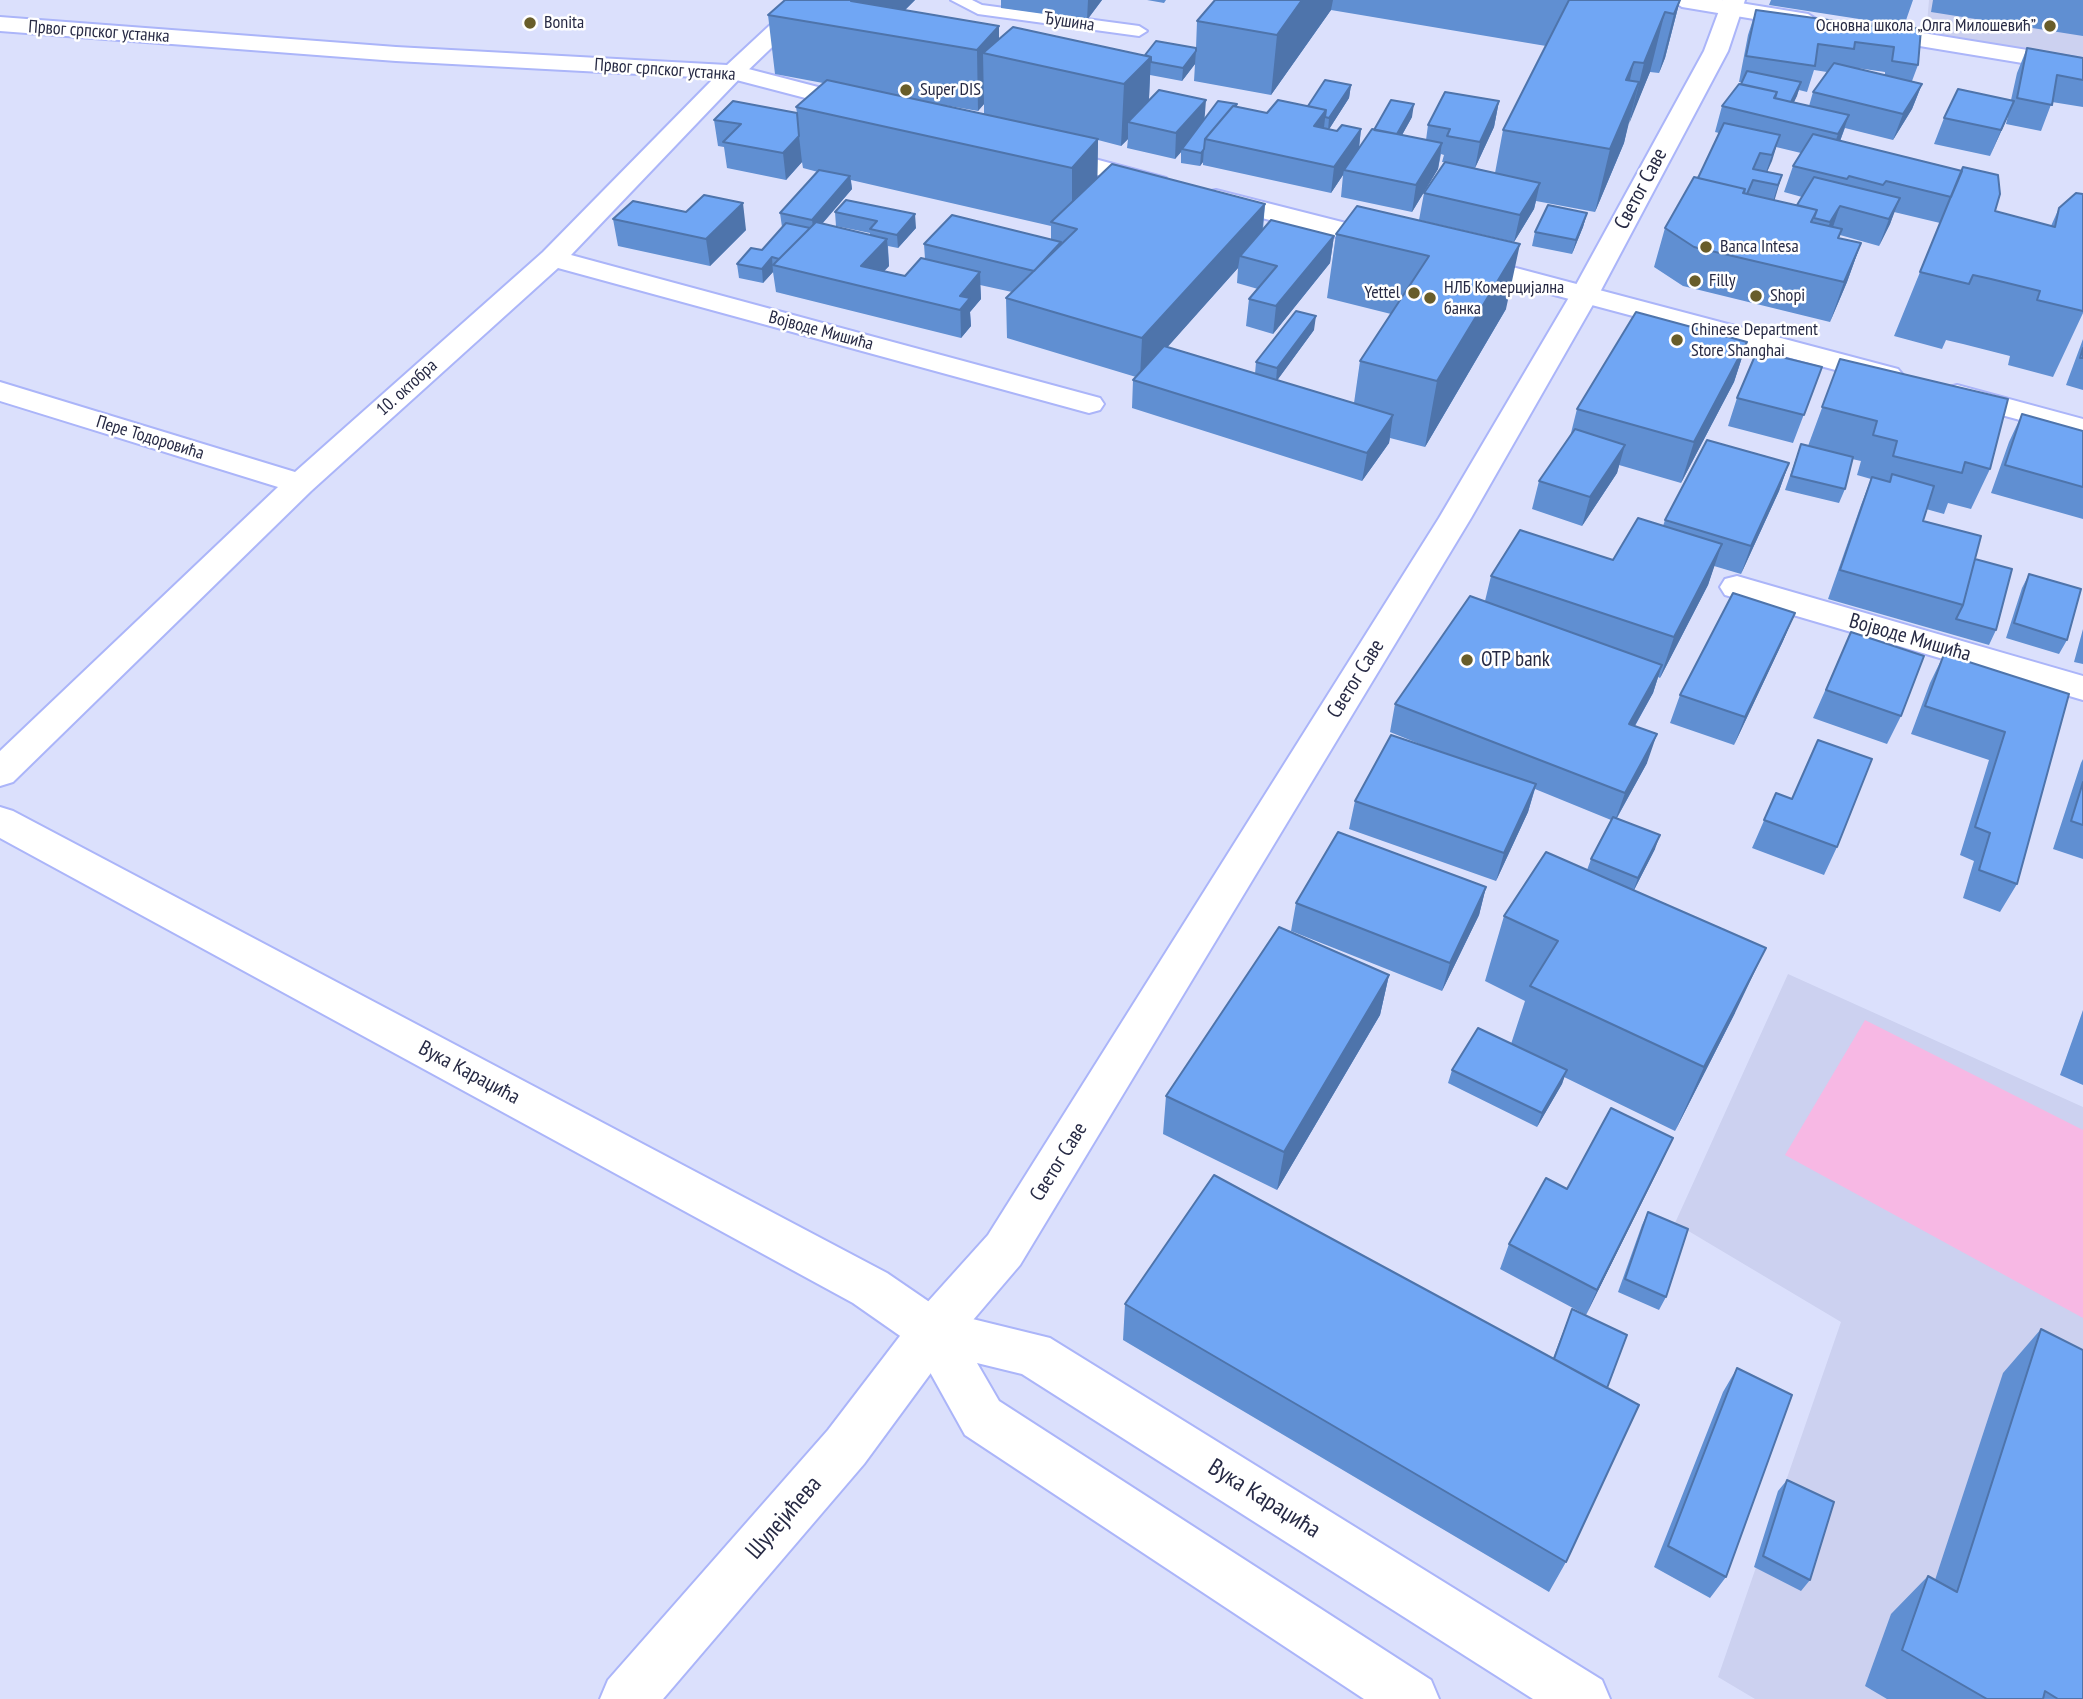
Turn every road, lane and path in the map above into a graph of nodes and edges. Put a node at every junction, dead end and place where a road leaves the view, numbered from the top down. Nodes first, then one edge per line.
1 (24, 0) edge
2 (810, 0) edge
3 (959, 0) edge
4 (1682, 0) edge
5 (1733, 4) edge
6 (4, 27) edge
7 (1139, 32) dead end
8 (2083, 66) edge
9 (733, 72) junction
10 (882, 111) edge
11 (1017, 146) edge
12 (1409, 248) edge
13 (1437, 255) edge
14 (553, 258) junction
15 (1586, 294) junction
16 (0, 391) edge
17 (1089, 404) dead end
18 (2083, 428) edge
19 (300, 484) junction
20 (1737, 587) dead end
21 (2083, 688) edge
22 (0, 773) edge
23 (0, 821) edge
24 (933, 1331) junction
25 (626, 1699) edge
26 (1412, 1699) edge
27 (1583, 1699) edge

1 - 6 street
2 - 9 street, 10. октобра
3 - 7 lane, Ђушина
4 - 5 street
5 - 8 street
5 - 15 street, Светог Саве
6 - 9 street, Првог српског устанка
9 - 10 street, Првог српског устанка
9 - 14 street, 10. октобра
11 - 12 street
13 - 15 street
14 - 17 street, Војводе Мишића
14 - 19 street, 10. октобра
15 - 18 street
15 - 24 street, Светог Саве
16 - 19 street, Пере Тодоровића
19 - 22 street, 10. октобра
20 - 21 street, Војводе Мишића
23 - 24 street, Вука Караџића
24 - 25 street, Шулејићева
24 - 26 street, Вука Караџића
24 - 27 street, Вука Караџића

